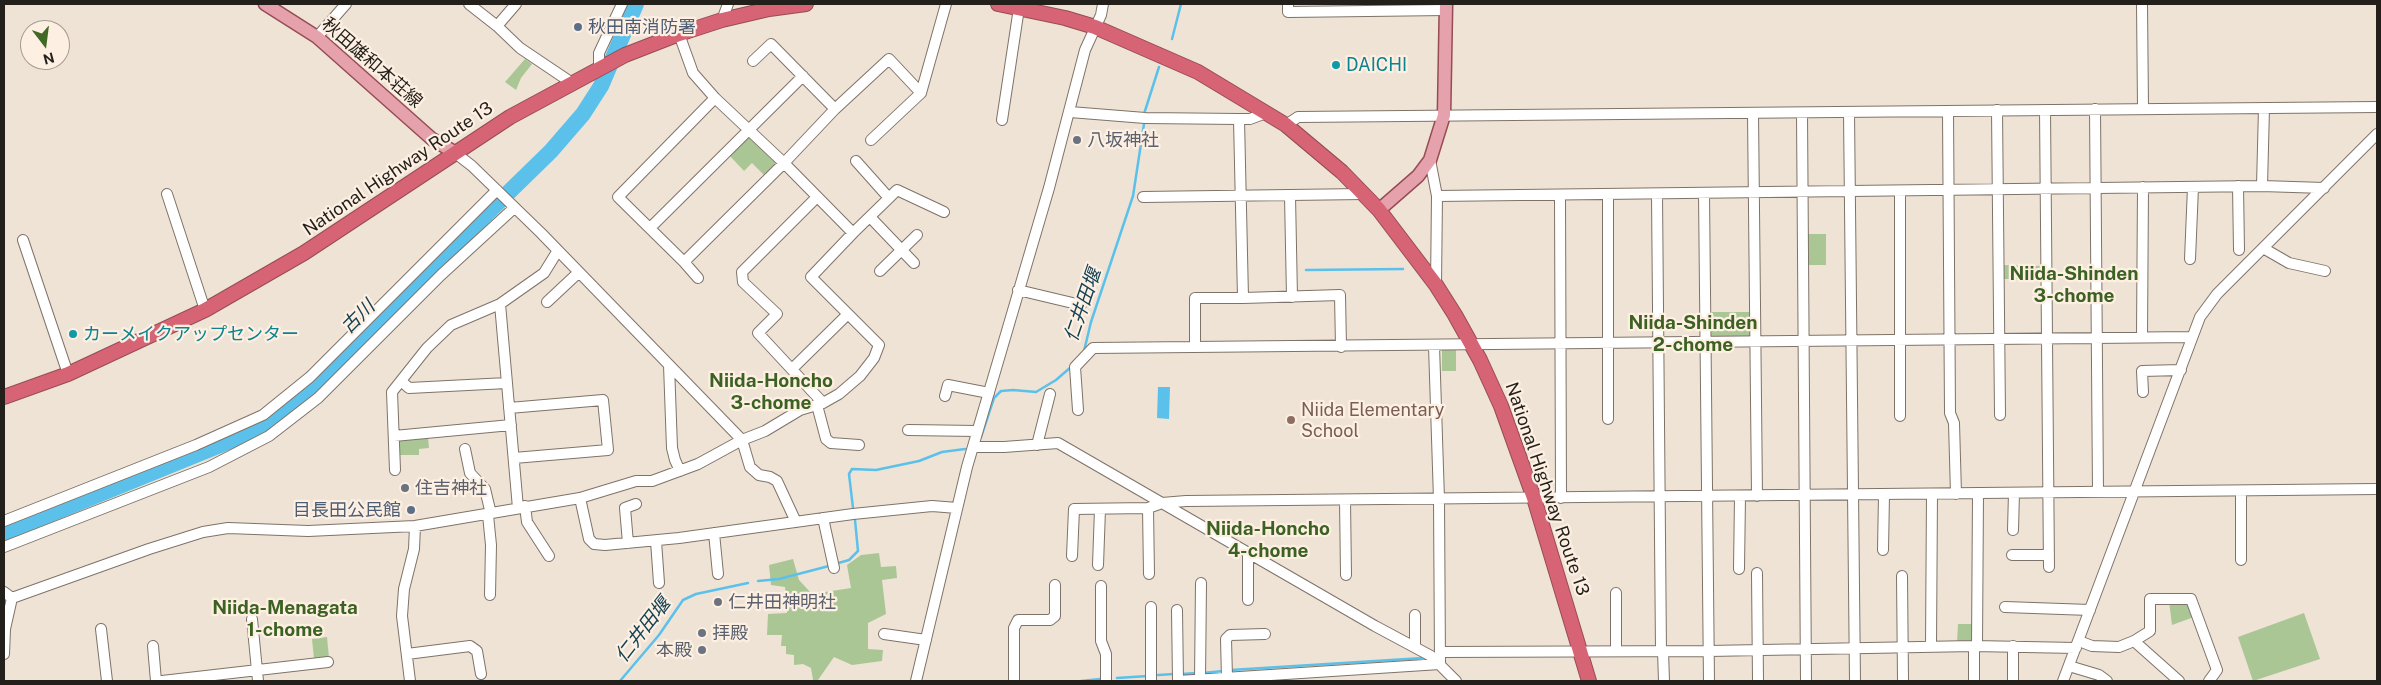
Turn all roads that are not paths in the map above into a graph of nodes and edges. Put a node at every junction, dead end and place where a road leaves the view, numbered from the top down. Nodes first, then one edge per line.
1 (265, 4) edge
2 (346, 4) edge
3 (469, 4) edge
4 (516, 4) edge
5 (622, 4) edge
6 (728, 4) edge
7 (806, 4) edge
8 (946, 4) edge
9 (998, 4) edge
10 (1103, 4) edge
11 (1288, 4) edge
12 (2142, 4) edge
13 (1446, 7) edge
14 (1019, 8) junction
15 (722, 20) junction
16 (497, 26) junction
17 (1095, 27) junction
18 (679, 34) junction
19 (317, 37) junction
20 (753, 61) dead end
21 (600, 68) junction
22 (803, 76) junction
23 (572, 83) junction
24 (921, 93) junction
25 (715, 98) junction
26 (2377, 107) edge
27 (2143, 108) junction
28 (2264, 108) junction
29 (835, 109) junction
30 (2095, 109) junction
31 (1997, 110) junction
32 (2045, 110) junction
33 (1948, 111) junction
34 (1070, 112) junction
35 (1849, 112) junction
36 (1266, 113) junction
37 (1753, 113) junction
38 (1802, 113) junction
39 (1444, 115) junction
40 (1239, 119) junction
41 (1002, 120) dead end
42 (1286, 125) junction
43 (749, 130) junction
44 (2377, 134) edge
45 (871, 140) dead end
46 (454, 152) junction
47 (1430, 160) junction
48 (856, 161) dead end
49 (784, 163) junction
50 (2193, 186) junction
51 (2238, 186) junction
52 (2262, 186) junction
53 (2143, 187) junction
54 (2095, 188) junction
55 (2324, 188) junction
56 (1998, 189) junction
57 (2046, 189) junction
58 (1949, 190) junction
59 (498, 191) junction
60 (1900, 191) junction
61 (1802, 192) junction
62 (1850, 192) junction
63 (1704, 193) junction
64 (1754, 193) junction
65 (167, 194) dead end
66 (1363, 194) junction
67 (1608, 194) junction
68 (1657, 194) junction
69 (1560, 195) junction
70 (1290, 196) junction
71 (1437, 196) junction
72 (818, 197) junction
73 (1142, 197) dead end
74 (1242, 197) junction
75 (889, 198) junction
76 (512, 207) junction
77 (1379, 210) junction
78 (944, 212) dead end
79 (870, 217) junction
80 (650, 228) junction
81 (853, 233) junction
82 (917, 235) dead end
83 (23, 240) dead end
84 (2264, 248) junction
85 (901, 250) junction
86 (2239, 250) dead end
87 (557, 252) junction
88 (2190, 259) dead end
89 (684, 262) junction
90 (914, 263) dead end
91 (880, 271) dead end
92 (2325, 271) dead end
93 (578, 273) junction
94 (698, 278) dead end
95 (1436, 285) junction
96 (1018, 290) junction
97 (1292, 297) junction
98 (1243, 298) junction
99 (547, 302) dead end
100 (500, 304) junction
101 (1081, 305) dead end
102 (205, 310) junction
103 (848, 314) junction
104 (2142, 336) junction
105 (2192, 337) junction
106 (2096, 338) junction
107 (2048, 339) junction
108 (1951, 340) junction
109 (1999, 340) junction
110 (1851, 341) junction
111 (1901, 341) junction
112 (1658, 342) junction
113 (1706, 342) junction
114 (1755, 342) junction
115 (1804, 342) junction
116 (1562, 343) junction
117 (1608, 343) junction
118 (1472, 344) junction
119 (1434, 346) junction
120 (1195, 347) junction
121 (1341, 347) junction
122 (669, 365) junction
123 (792, 369) junction
124 (2181, 370) junction
125 (68, 374) junction
126 (401, 381) junction
127 (507, 382) junction
128 (989, 392) junction
129 (2143, 392) dead end
130 (1050, 394) dead end
131 (4, 395) edge
132 (945, 396) dead end
133 (820, 404) junction
134 (509, 408) junction
135 (1078, 410) dead end
136 (2000, 415) dead end
137 (1900, 416) dead end
138 (1608, 419) dead end
139 (511, 425) junction
140 (908, 430) dead end
141 (977, 431) junction
142 (394, 436) junction
143 (742, 440) junction
144 (859, 445) dead end
145 (1037, 445) junction
146 (973, 447) junction
147 (465, 449) dead end
148 (514, 458) junction
149 (395, 470) dead end
150 (680, 471) junction
151 (2377, 490) edge
152 (2241, 491) junction
153 (2098, 492) junction
154 (2014, 493) junction
155 (2049, 493) junction
156 (2134, 493) junction
157 (1884, 494) junction
158 (1932, 494) junction
159 (1956, 494) junction
160 (1978, 494) junction
161 (1805, 495) junction
162 (1853, 495) junction
163 (1708, 496) junction
164 (1740, 496) junction
165 (1757, 496) junction
166 (1660, 497) junction
167 (580, 498) junction
168 (1534, 498) junction
169 (1561, 498) junction
170 (1439, 499) junction
171 (1345, 500) junction
172 (1162, 503) junction
173 (636, 504) dead end
174 (521, 507) junction
175 (958, 508) junction
176 (1148, 508) junction
177 (1100, 509) junction
178 (489, 514) junction
179 (823, 518) junction
180 (4, 521) edge
181 (796, 522) junction
182 (415, 526) junction
183 (2013, 530) dead end
184 (714, 533) junction
185 (656, 540) junction
186 (628, 543) junction
187 (4, 547) edge
188 (1883, 550) dead end
189 (1248, 553) junction
190 (2012, 555) dead end
191 (2049, 555) junction
192 (549, 556) dead end
193 (1072, 556) dead end
194 (2241, 560) dead end
195 (833, 565) dead end
196 (1098, 565) dead end
197 (2049, 567) dead end
198 (1739, 569) dead end
199 (1757, 573) dead end
200 (718, 574) dead end
201 (1149, 574) dead end
202 (1346, 575) dead end
203 (1902, 576) dead end
204 (659, 583) dead end
205 (1201, 583) dead end
206 (1055, 585) dead end
207 (1101, 586) dead end
208 (1616, 592) dead end
209 (8, 595) edge
210 (490, 595) dead end
211 (1248, 600) dead end
212 (1151, 607) dead end
213 (2004, 607) dead end
214 (1177, 610) dead end
215 (2090, 610) junction
216 (1414, 615) dead end
217 (252, 619) dead end
218 (5, 629) edge
219 (101, 629) dead end
220 (884, 634) dead end
221 (1265, 634) dead end
222 (926, 640) junction
223 (2134, 641) junction
224 (2077, 644) junction
225 (153, 646) dead end
226 (1415, 646) junction
227 (1932, 646) junction
228 (1976, 646) junction
229 (2013, 646) junction
230 (1854, 647) junction
231 (1902, 647) junction
232 (1806, 648) junction
233 (1757, 649) junction
234 (1616, 651) junction
235 (1662, 651) junction
236 (1709, 651) junction
237 (1442, 652) junction
238 (1580, 652) junction
239 (4, 654) edge
240 (407, 654) junction
241 (328, 662) dead end
242 (1440, 664) junction
243 (2069, 666) junction
244 (481, 674) dead end
245 (257, 676) edge
246 (1227, 678) junction
247 (1206, 680) edge
248 (107, 681) edge
249 (156, 681) edge
250 (162, 681) edge
251 (410, 681) edge
252 (916, 681) edge
253 (1014, 681) edge
254 (1106, 681) edge
255 (1152, 681) edge
256 (1178, 681) edge
257 (1456, 681) edge
258 (1589, 681) edge
259 (1664, 681) edge
260 (1709, 681) edge
261 (1758, 681) edge
262 (1806, 681) edge
263 (1855, 681) edge
264 (1903, 681) edge
265 (1974, 681) edge
266 (2013, 681) edge
267 (2063, 681) edge
268 (2107, 681) edge
269 (2179, 681) edge
270 (2209, 681) edge

1 - 19 main road, 秋田雄和本荘線
2 - 19 street
3 - 16 street
4 - 16 street
5 - 21 street
6 - 15 street
7 - 15 highway, National Highway Route 13
8 - 24 street
9 - 14 highway, National Highway Route 13
10 - 17 street
11 - 13 street
12 - 27 street
13 - 39 main road
14 - 17 highway, National Highway Route 13
14 - 41 street
15 - 18 highway, National Highway Route 13
16 - 23 street
17 - 34 street
17 - 36 highway, National Highway Route 13
18 - 21 highway, National Highway Route 13
18 - 25 street
19 - 46 main road, 秋田雄和本荘線
20 - 22 street
21 - 23 highway, National Highway Route 13
22 - 29 street
22 - 43 street
23 - 46 highway, National Highway Route 13
24 - 29 street
24 - 45 street
25 - 43 street
25 - 80 street
26 - 28 street
27 - 28 street
27 - 30 street
28 - 52 street
29 - 49 street
30 - 32 street
30 - 54 street
31 - 32 street
31 - 33 street
31 - 56 street
32 - 57 street
33 - 35 street
33 - 58 street
34 - 40 street
34 - 96 street
35 - 38 street
35 - 62 street
36 - 40 street
36 - 42 highway, National Highway Route 13
37 - 38 street
37 - 39 street
37 - 64 street
38 - 61 street
39 - 42 street
39 - 47 main road
40 - 74 street
42 - 66 highway, National Highway Route 13
43 - 49 street
43 - 80 street
44 - 55 street
46 - 59 street
46 - 102 highway, National Highway Route 13
47 - 71 street
47 - 77 main road
48 - 75 street
49 - 72 street
49 - 89 street
50 - 51 street
50 - 53 street
50 - 88 street
51 - 52 street
51 - 86 street
52 - 55 street
53 - 54 street
53 - 104 street
54 - 57 street
54 - 106 street
55 - 84 street
56 - 57 street
56 - 58 street
56 - 109 street
57 - 107 street
58 - 60 street
58 - 108 street
59 - 76 street
59 - 180 street
60 - 62 street
60 - 111 street
61 - 62 street
61 - 64 street
61 - 115 street
62 - 110 street
63 - 64 street
63 - 68 street
63 - 113 street
64 - 114 street
65 - 102 street
66 - 70 street
66 - 77 highway, National Highway Route 13
67 - 68 street
67 - 69 street
67 - 117 street
68 - 112 street
69 - 71 street
69 - 116 street
70 - 74 street
70 - 97 street
71 - 95 street
72 - 81 street
72 - 123 street
73 - 74 street
74 - 98 street
75 - 78 street
75 - 79 street
76 - 87 street
76 - 187 street
77 - 95 highway, National Highway Route 13
79 - 81 street
79 - 85 street
80 - 89 street
81 - 103 street
82 - 85 street
83 - 125 street
84 - 92 street
84 - 105 street
85 - 90 street
85 - 91 street
87 - 93 street
87 - 100 street
89 - 94 street
93 - 99 street
93 - 122 street
95 - 118 highway, National Highway Route 13
96 - 101 street
96 - 128 street
97 - 98 street
97 - 121 street
98 - 120 street
100 - 126 street
100 - 127 street
102 - 125 highway, National Highway Route 13
103 - 123 street
103 - 133 street
104 - 105 street
104 - 106 street
105 - 124 street
106 - 107 street
106 - 153 street
107 - 109 street
107 - 155 street
108 - 109 street
108 - 111 street
108 - 159 street
109 - 136 street
110 - 111 street
110 - 115 street
110 - 162 street
111 - 137 street
112 - 113 street
112 - 117 street
112 - 166 street
113 - 114 street
113 - 163 street
114 - 115 street
114 - 165 street
115 - 161 street
116 - 117 street
116 - 118 street
116 - 169 street
117 - 138 street
118 - 119 street
118 - 168 highway, National Highway Route 13
119 - 121 street
119 - 170 street
120 - 121 street
120 - 135 street
122 - 143 street
122 - 150 street
123 - 133 street
124 - 129 street
124 - 156 street
125 - 131 highway, National Highway Route 13
126 - 127 street
126 - 142 street
127 - 134 street
128 - 132 street
128 - 141 street
130 - 145 street
133 - 143 street
133 - 144 street
134 - 139 street
134 - 148 street
139 - 142 street
139 - 148 street
140 - 141 street
141 - 146 street
142 - 149 street
143 - 150 street
143 - 181 street
145 - 146 street
145 - 172 street
146 - 175 street
147 - 178 street
148 - 174 street
150 - 167 street
151 - 152 street
152 - 156 street
152 - 194 street
153 - 155 street
153 - 156 street
154 - 155 street
154 - 160 street
154 - 183 street
155 - 191 street
156 - 215 street
157 - 158 street
157 - 162 street
157 - 188 street
158 - 159 street
158 - 227 street
159 - 160 street
160 - 228 street
161 - 162 street
161 - 165 street
161 - 232 street
162 - 230 street
163 - 164 street
163 - 166 street
163 - 236 street
164 - 165 street
164 - 198 street
166 - 169 street
166 - 235 street
167 - 174 street
167 - 186 street
168 - 169 street
168 - 170 street
168 - 238 highway, National Highway Route 13
170 - 171 street
170 - 237 street
171 - 172 street
171 - 202 street
172 - 176 street
172 - 189 street
173 - 186 street
174 - 178 street
174 - 192 street
175 - 179 street
175 - 222 street
176 - 177 street
176 - 201 street
177 - 193 street
177 - 196 street
178 - 182 street
178 - 210 street
179 - 181 street
179 - 195 street
181 - 184 street
182 - 209 street
182 - 240 street
184 - 185 street
184 - 200 street
185 - 186 street
185 - 204 street
189 - 211 street
189 - 226 street
190 - 191 street
191 - 197 street
199 - 233 street
203 - 231 street
205 - 247 street
206 - 253 street
207 - 254 street
208 - 234 street
209 - 218 street
212 - 255 street
213 - 215 street
214 - 256 street
215 - 224 street
216 - 226 street
217 - 245 street
218 - 239 street
219 - 248 street
220 - 222 street
221 - 246 street
222 - 252 street
223 - 224 street
223 - 269 street
223 - 270 street
224 - 229 street
224 - 243 street
225 - 249 street
226 - 242 street
227 - 228 street
227 - 231 street
228 - 229 street
228 - 265 street
229 - 266 street
230 - 231 street
230 - 232 street
230 - 263 street
231 - 264 street
232 - 233 street
232 - 262 street
233 - 236 street
233 - 261 street
234 - 235 street
234 - 238 street
235 - 236 street
235 - 259 street
236 - 260 street
237 - 238 street
237 - 242 street
238 - 258 highway, National Highway Route 13
240 - 244 street
240 - 251 street
241 - 245 street
242 - 246 street
242 - 257 street
243 - 267 street
243 - 268 street
245 - 250 street
246 - 247 street
247 - 256 street

